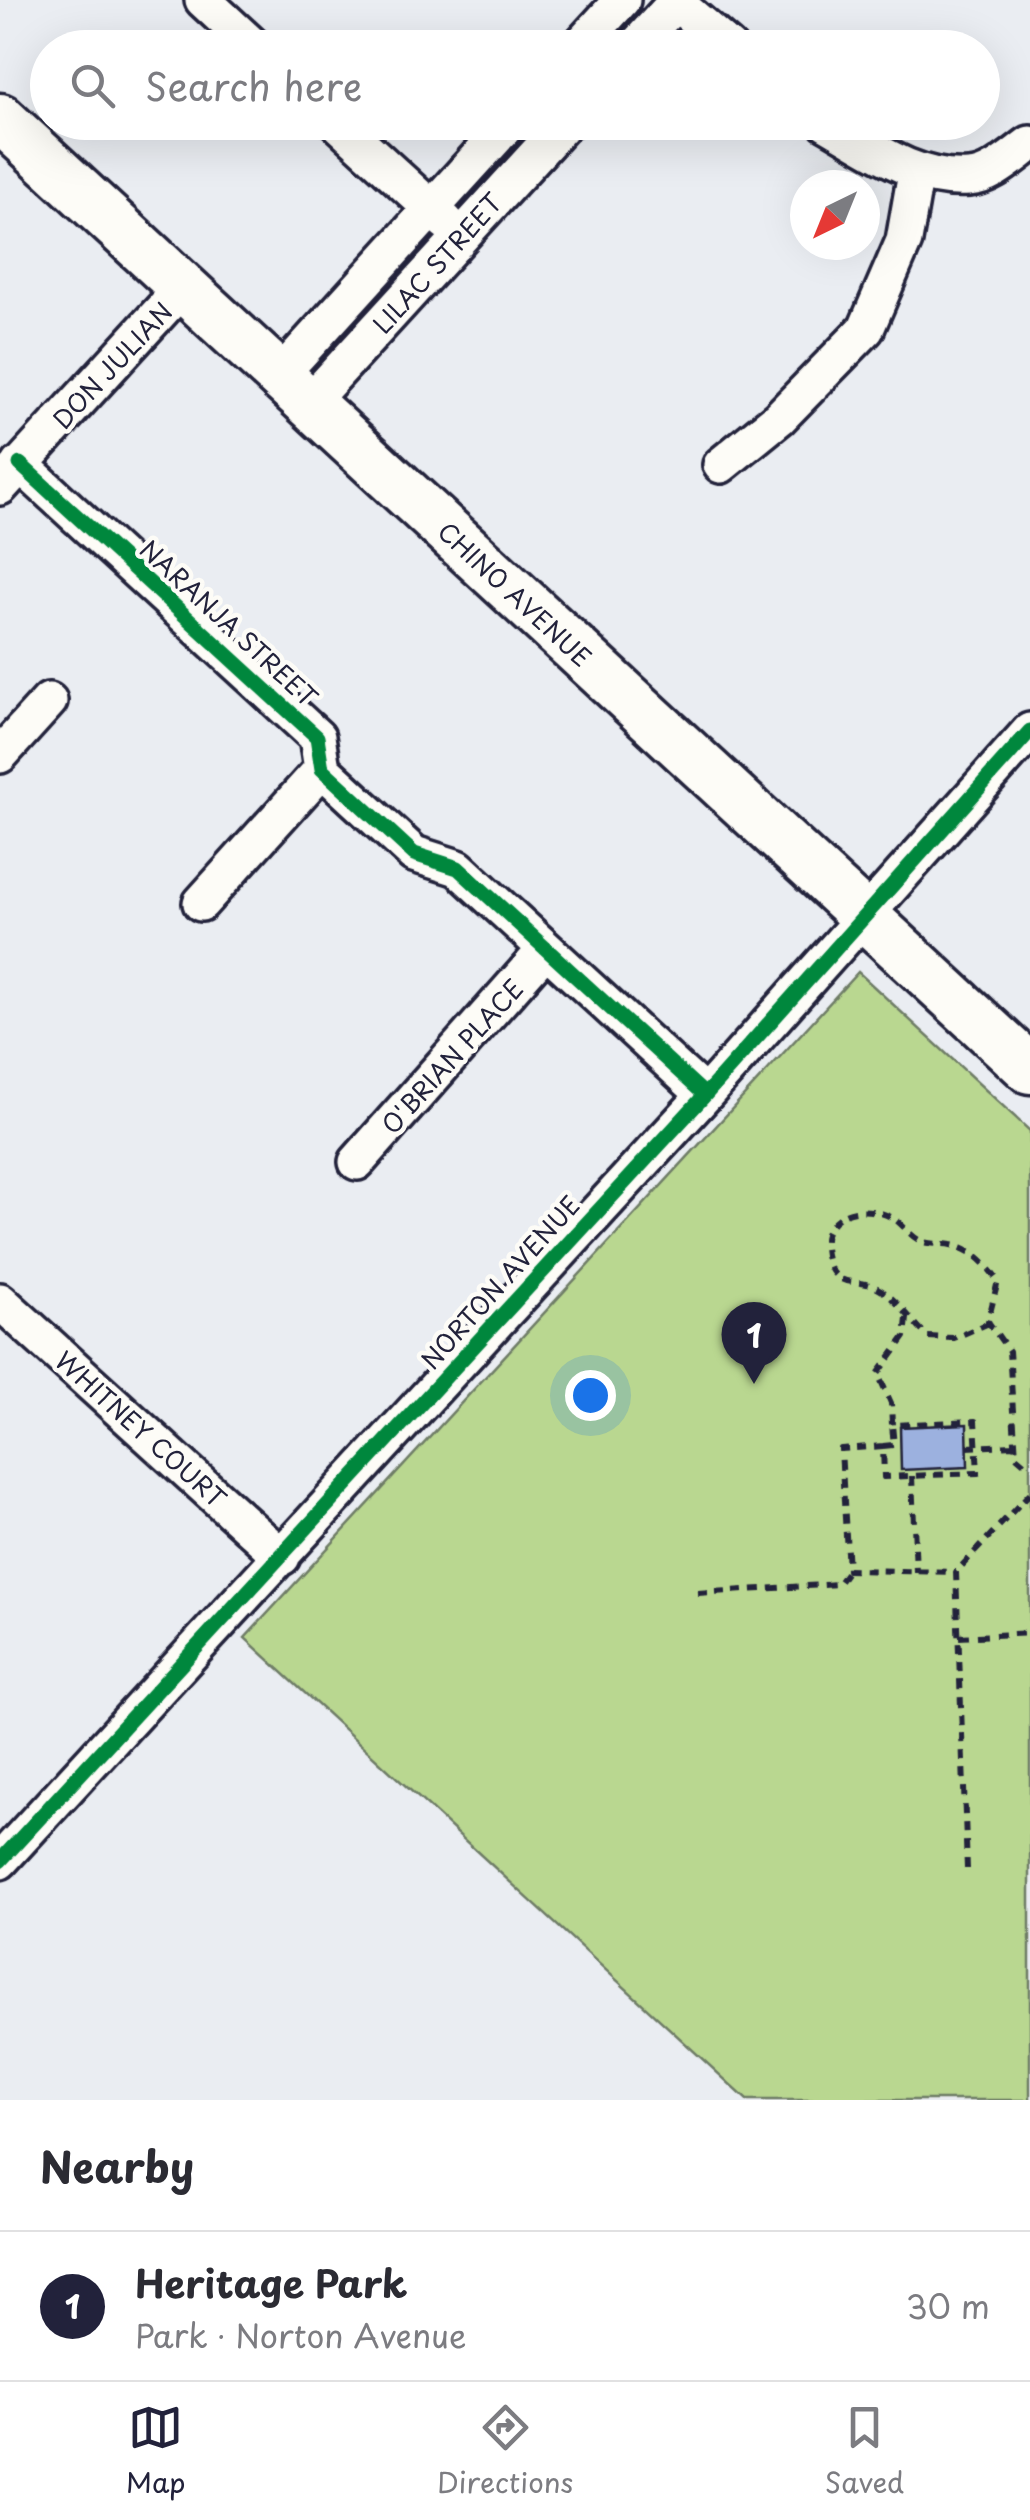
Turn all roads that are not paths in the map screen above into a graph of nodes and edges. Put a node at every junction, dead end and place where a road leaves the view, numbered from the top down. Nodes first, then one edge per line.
1 (203, 0) edge
2 (622, 0) edge
3 (674, 1) edge
4 (236, 30) edge
5 (594, 30) edge
6 (649, 30) edge
7 (707, 30) edge
8 (2, 124) edge
9 (356, 140) edge
10 (494, 140) edge
11 (549, 140) edge
12 (858, 140) edge
13 (1030, 144) edge
14 (916, 172) junction
15 (431, 209) junction
16 (461, 236) junction
17 (183, 288) junction
18 (294, 389) junction
19 (721, 465) dead end
20 (10, 476) edge
21 (49, 701) dead end
22 (1030, 732) edge
23 (0, 755) edge
24 (322, 769) junction
25 (201, 903) dead end
26 (863, 915) junction
27 (546, 949) junction
28 (1030, 1069) edge
29 (705, 1095) junction
30 (357, 1162) dead end
31 (0, 1301) edge
32 (282, 1558) junction
33 (0, 1861) edge

1 - 4 street
2 - 5 street
3 - 6 street
3 - 7 street
8 - 17 main road, CHINO AVENUE
9 - 15 street
10 - 15 street, LILAC STREET
11 - 16 street, LILAC STREET
12 - 14 street
13 - 14 street
14 - 19 street
15 - 16 street
15 - 18 street, LILAC STREET
16 - 18 street, LILAC STREET
17 - 18 main road, CHINO AVENUE
17 - 20 street, DON JULIAN
18 - 26 main road, CHINO AVENUE
20 - 24 street, NARANJA STREET
21 - 23 street
22 - 26 street, NORTON AVENUE
24 - 25 street
24 - 27 street, NARANJA STREET
26 - 28 main road, CHINO AVENUE
26 - 29 street, NORTON AVENUE
27 - 29 street, NARANJA STREET
27 - 30 street, O'BRIAN PLACE
29 - 32 street, NORTON AVENUE
31 - 32 street, WHITNEY COURT
32 - 33 street, NORTON AVENUE

